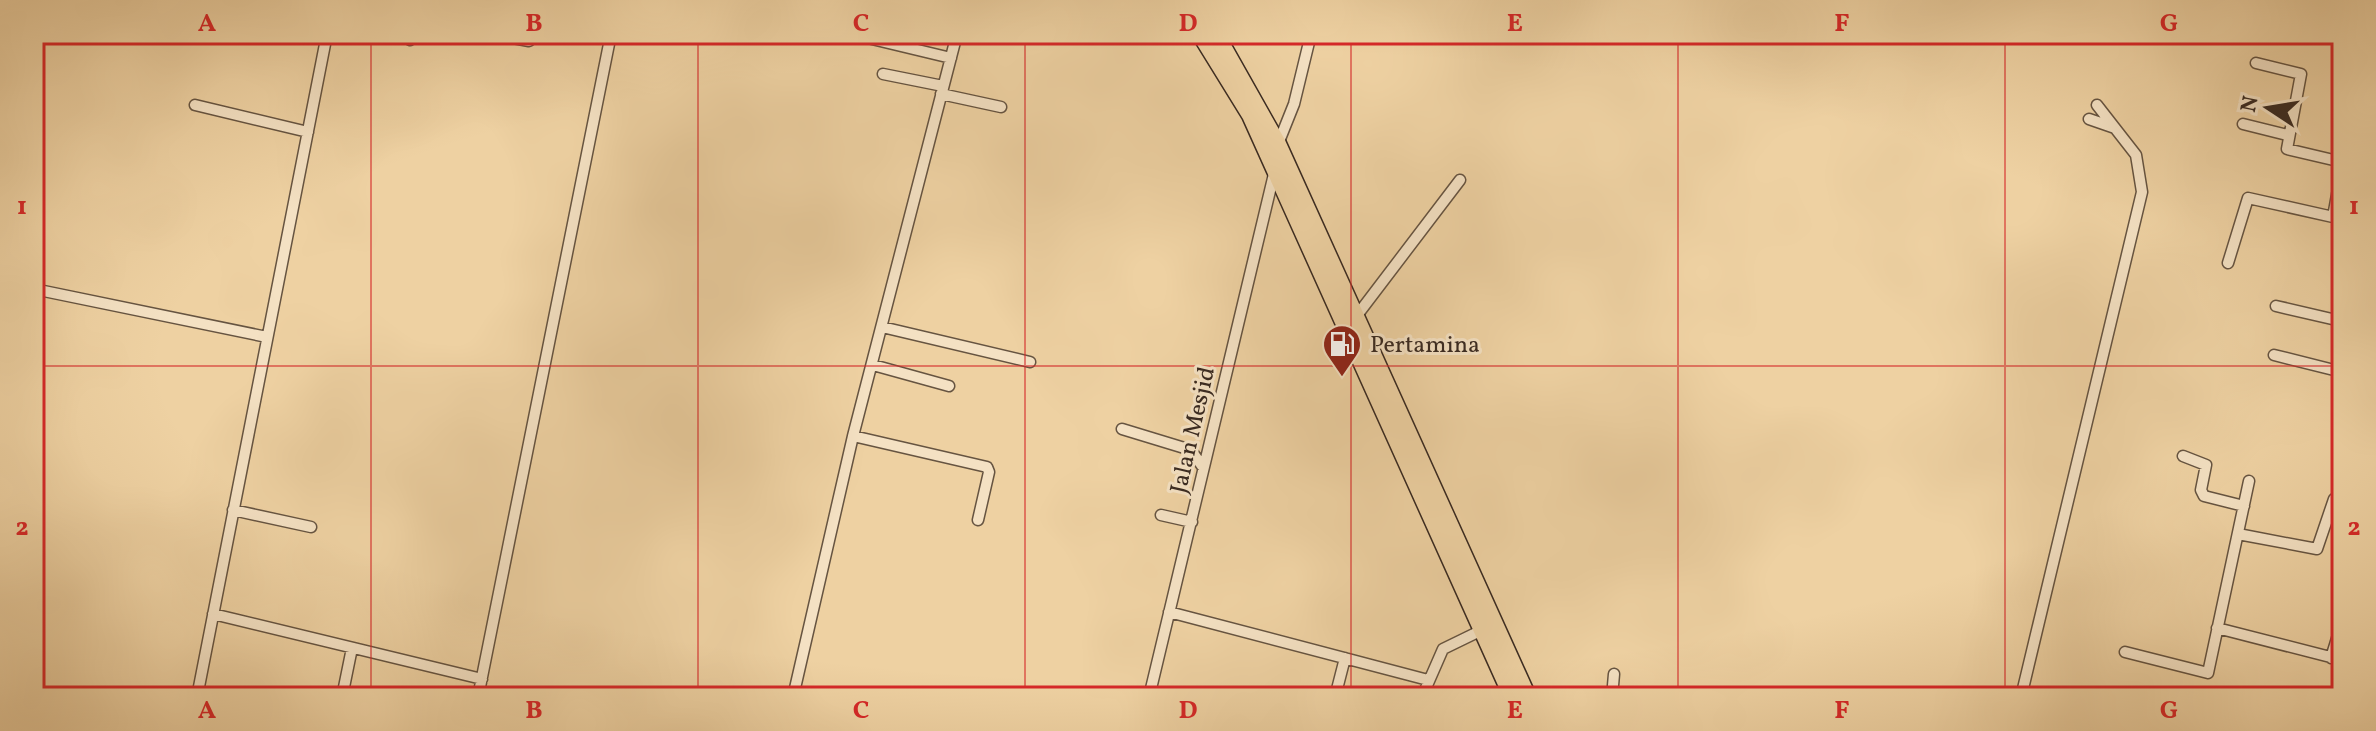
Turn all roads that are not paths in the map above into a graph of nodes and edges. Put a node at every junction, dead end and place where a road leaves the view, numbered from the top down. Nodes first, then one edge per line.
1 (327, 34) edge
2 (491, 34) edge
3 (530, 34) edge
4 (611, 34) edge
5 (851, 34) edge
6 (957, 34) edge
7 (1200, 34) edge
8 (1216, 34) edge
9 (1311, 34) edge
10 (951, 58) junction
11 (2256, 63) dead end
12 (883, 74) dead end
13 (942, 90) junction
14 (195, 105) dead end
15 (2097, 105) dead end
16 (1001, 107) dead end
17 (2089, 119) dead end
18 (2243, 124) dead end
19 (2117, 129) junction
20 (308, 132) junction
21 (2287, 135) junction
22 (1278, 144) junction
23 (2342, 164) edge
24 (1274, 172) junction
25 (1460, 180) dead end
26 (2338, 218) edge
27 (2228, 263) dead end
28 (34, 289) edge
29 (2276, 306) dead end
30 (2342, 315) edge
31 (1355, 318) junction
32 (882, 327) junction
33 (267, 337) junction
34 (2274, 355) dead end
35 (1030, 362) dead end
36 (873, 365) junction
37 (2342, 372) edge
38 (949, 386) dead end
39 (1122, 429) dead end
40 (853, 436) junction
41 (2183, 456) dead end
42 (1202, 466) junction
43 (2249, 481) dead end
44 (2342, 494) edge
45 (2244, 506) junction
46 (233, 510) junction
47 (1161, 515) dead end
48 (978, 520) dead end
49 (1192, 522) junction
50 (311, 527) dead end
51 (2238, 534) junction
52 (1169, 612) junction
53 (213, 614) junction
54 (2342, 622) edge
55 (2217, 628) junction
56 (1480, 631) junction
57 (352, 648) junction
58 (2125, 652) dead end
59 (1345, 658) junction
60 (2337, 659) edge
61 (1509, 674) junction
62 (1614, 674) dead end
63 (482, 679) junction
64 (1428, 680) junction
65 (197, 697) edge
66 (342, 697) edge
67 (478, 697) edge
68 (793, 697) edge
69 (1149, 697) edge
70 (1335, 697) edge
71 (1422, 697) edge
72 (1512, 697) edge
73 (1528, 697) edge
74 (1612, 697) edge
75 (2021, 697) edge

1 - 20 street
2 - 3 street
4 - 63 street
5 - 10 street
6 - 10 street
7 - 24 highway
8 - 22 highway
9 - 22 street
10 - 13 street
11 - 21 street
12 - 13 street
13 - 16 street
13 - 32 street
14 - 20 street
15 - 19 street
17 - 19 street
18 - 21 street
19 - 75 street
20 - 33 street
21 - 23 street
22 - 31 highway
23 - 26 street
24 - 42 street, Jalan Mesjid
24 - 56 highway
25 - 31 street
26 - 27 street
28 - 33 street
29 - 30 street
31 - 61 highway
32 - 35 street
32 - 36 street
33 - 46 street
34 - 37 street
36 - 38 street
36 - 40 street
39 - 42 street
40 - 48 street
40 - 68 street
41 - 45 street
42 - 49 street, Jalan Mesjid
43 - 45 street
44 - 51 street
45 - 51 street
46 - 50 street
46 - 53 street
47 - 49 street
49 - 52 street, Jalan Mesjid
51 - 55 street
52 - 59 street
52 - 69 street, Jalan Mesjid
53 - 57 street
53 - 65 street
54 - 60 street
55 - 58 street
55 - 60 street
56 - 61 highway
56 - 64 street
57 - 63 street
57 - 66 street
59 - 64 street
59 - 70 street
61 - 72 highway
61 - 73 highway
62 - 74 street
63 - 67 street
64 - 71 street

